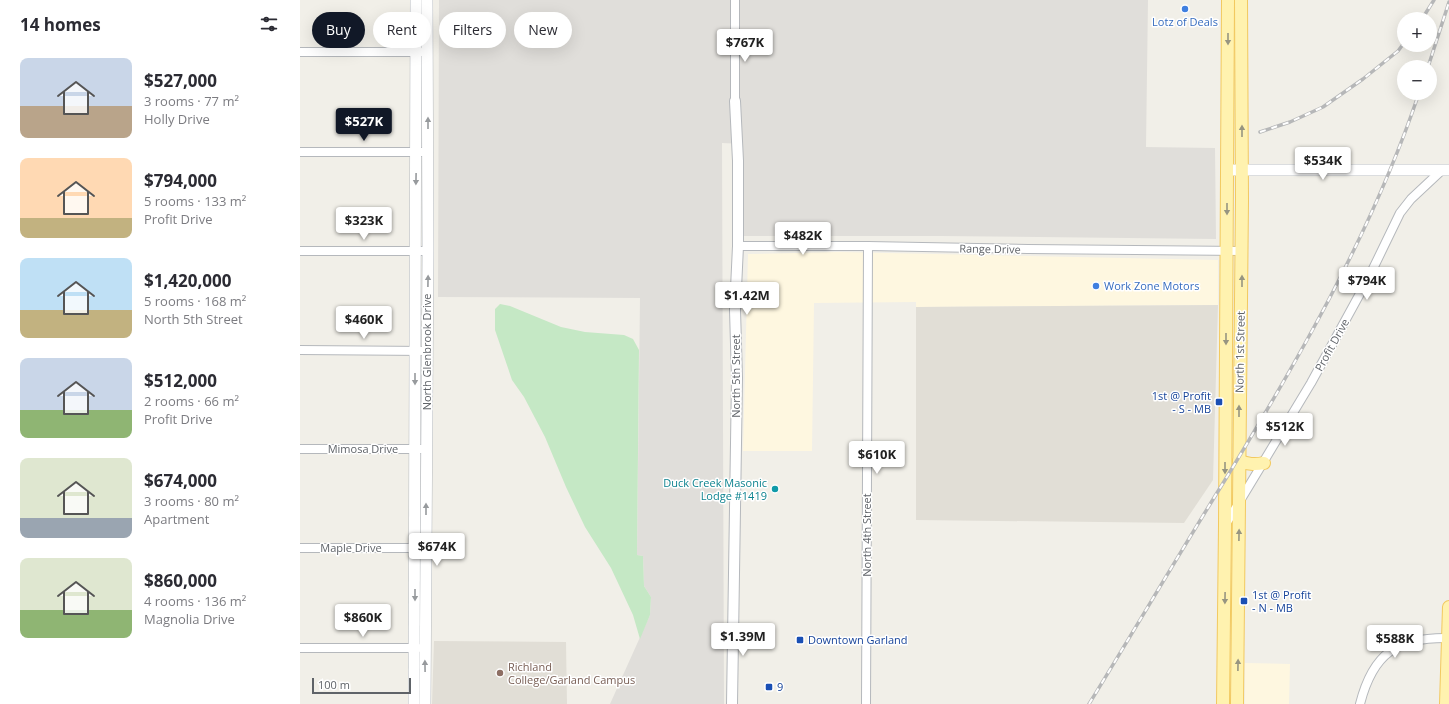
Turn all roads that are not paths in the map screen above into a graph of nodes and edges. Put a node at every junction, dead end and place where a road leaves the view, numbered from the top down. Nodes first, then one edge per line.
1 (416, 0) edge
2 (427, 0) edge
3 (735, 0) edge
4 (1228, 0) edge
5 (1241, 0) edge
6 (1228, 12) junction
7 (1241, 13) junction
8 (300, 52) edge
9 (416, 52) junction
10 (428, 52) junction
11 (735, 101) joint
12 (300, 152) edge
13 (417, 152) junction
14 (428, 152) junction
15 (1227, 170) junction
16 (1242, 170) junction
17 (1446, 170) edge
18 (738, 246) junction
19 (868, 246) junction
20 (300, 251) edge
21 (416, 251) junction
22 (428, 251) junction
23 (1242, 251) junction
24 (1227, 252) junction
25 (300, 350) edge
26 (414, 350) junction
27 (427, 351) junction
28 (1226, 385) junction
29 (1239, 385) junction
30 (300, 449) edge
31 (415, 449) junction
32 (426, 449) junction
33 (1239, 461) junction
34 (1264, 462) junction
35 (1239, 502) junction
36 (1226, 525) junction
37 (300, 548) edge
38 (420, 548) junction
39 (1449, 607) edge
40 (1448, 638) edge
41 (300, 648) edge
42 (420, 648) junction
43 (414, 704) edge
44 (425, 704) edge
45 (732, 704) edge
46 (866, 704) edge
47 (1223, 704) edge
48 (1237, 704) edge
49 (1360, 704) edge
50 (1446, 704) edge

1 - 9 main road, North Glenbrook Drive
2 - 10 main road, North Glenbrook Drive
3 - 11 street, North 5th Street
4 - 6 main road, North 1st Street
5 - 7 main road, North 1st Street
6 - 7 main road
6 -> 15 main road, North 1st Street
16 -> 7 main road, North 1st Street
8 - 9 street
9 - 10 street
9 - 13 main road, North Glenbrook Drive
14 -> 10 main road, North Glenbrook Drive
11 - 18 street, North 5th Street
12 - 13 street
13 - 14 street
13 -> 21 main road, North Glenbrook Drive
14 - 22 main road, North Glenbrook Drive
15 - 16 main road
15 -> 24 main road, North 1st Street
16 - 17 main road
16 - 23 main road, North 1st Street
17 - 34 street, Profit Drive
18 - 19 street, Range Drive
18 - 45 street, North 5th Street
19 - 24 street, Range Drive
19 - 46 street, North 4th Street
20 - 21 street
21 - 22 street
21 - 26 main road, North Glenbrook Drive
27 -> 22 main road, North Glenbrook Drive
23 - 24 street, Range Drive
29 -> 23 main road, North 1st Street
24 -> 28 main road, North 1st Street
25 - 26 street
26 - 27 street
26 -> 31 main road, North Glenbrook Drive
27 - 32 main road, North Glenbrook Drive
28 - 29 main road
28 -> 36 main road, North 1st Street
33 -> 29 main road, North 1st Street
30 - 31 street, Mimosa Drive
31 - 32 street, Mimosa Drive
31 - 38 main road, North Glenbrook Drive
38 -> 32 main road, North Glenbrook Drive
33 - 34 main road
33 - 35 main road, North 1st Street
34 - 35 street, Profit Drive
35 - 36 street, Profit Drive
48 -> 35 main road, North 1st Street
36 -> 47 main road, North 1st Street
37 - 38 street, Maple Drive
38 - 42 main road, North Glenbrook Drive
39 - 40 main road
40 - 49 street
40 - 50 main road
41 - 42 street
42 - 43 main road, North Glenbrook Drive
44 -> 42 main road, North Glenbrook Drive

